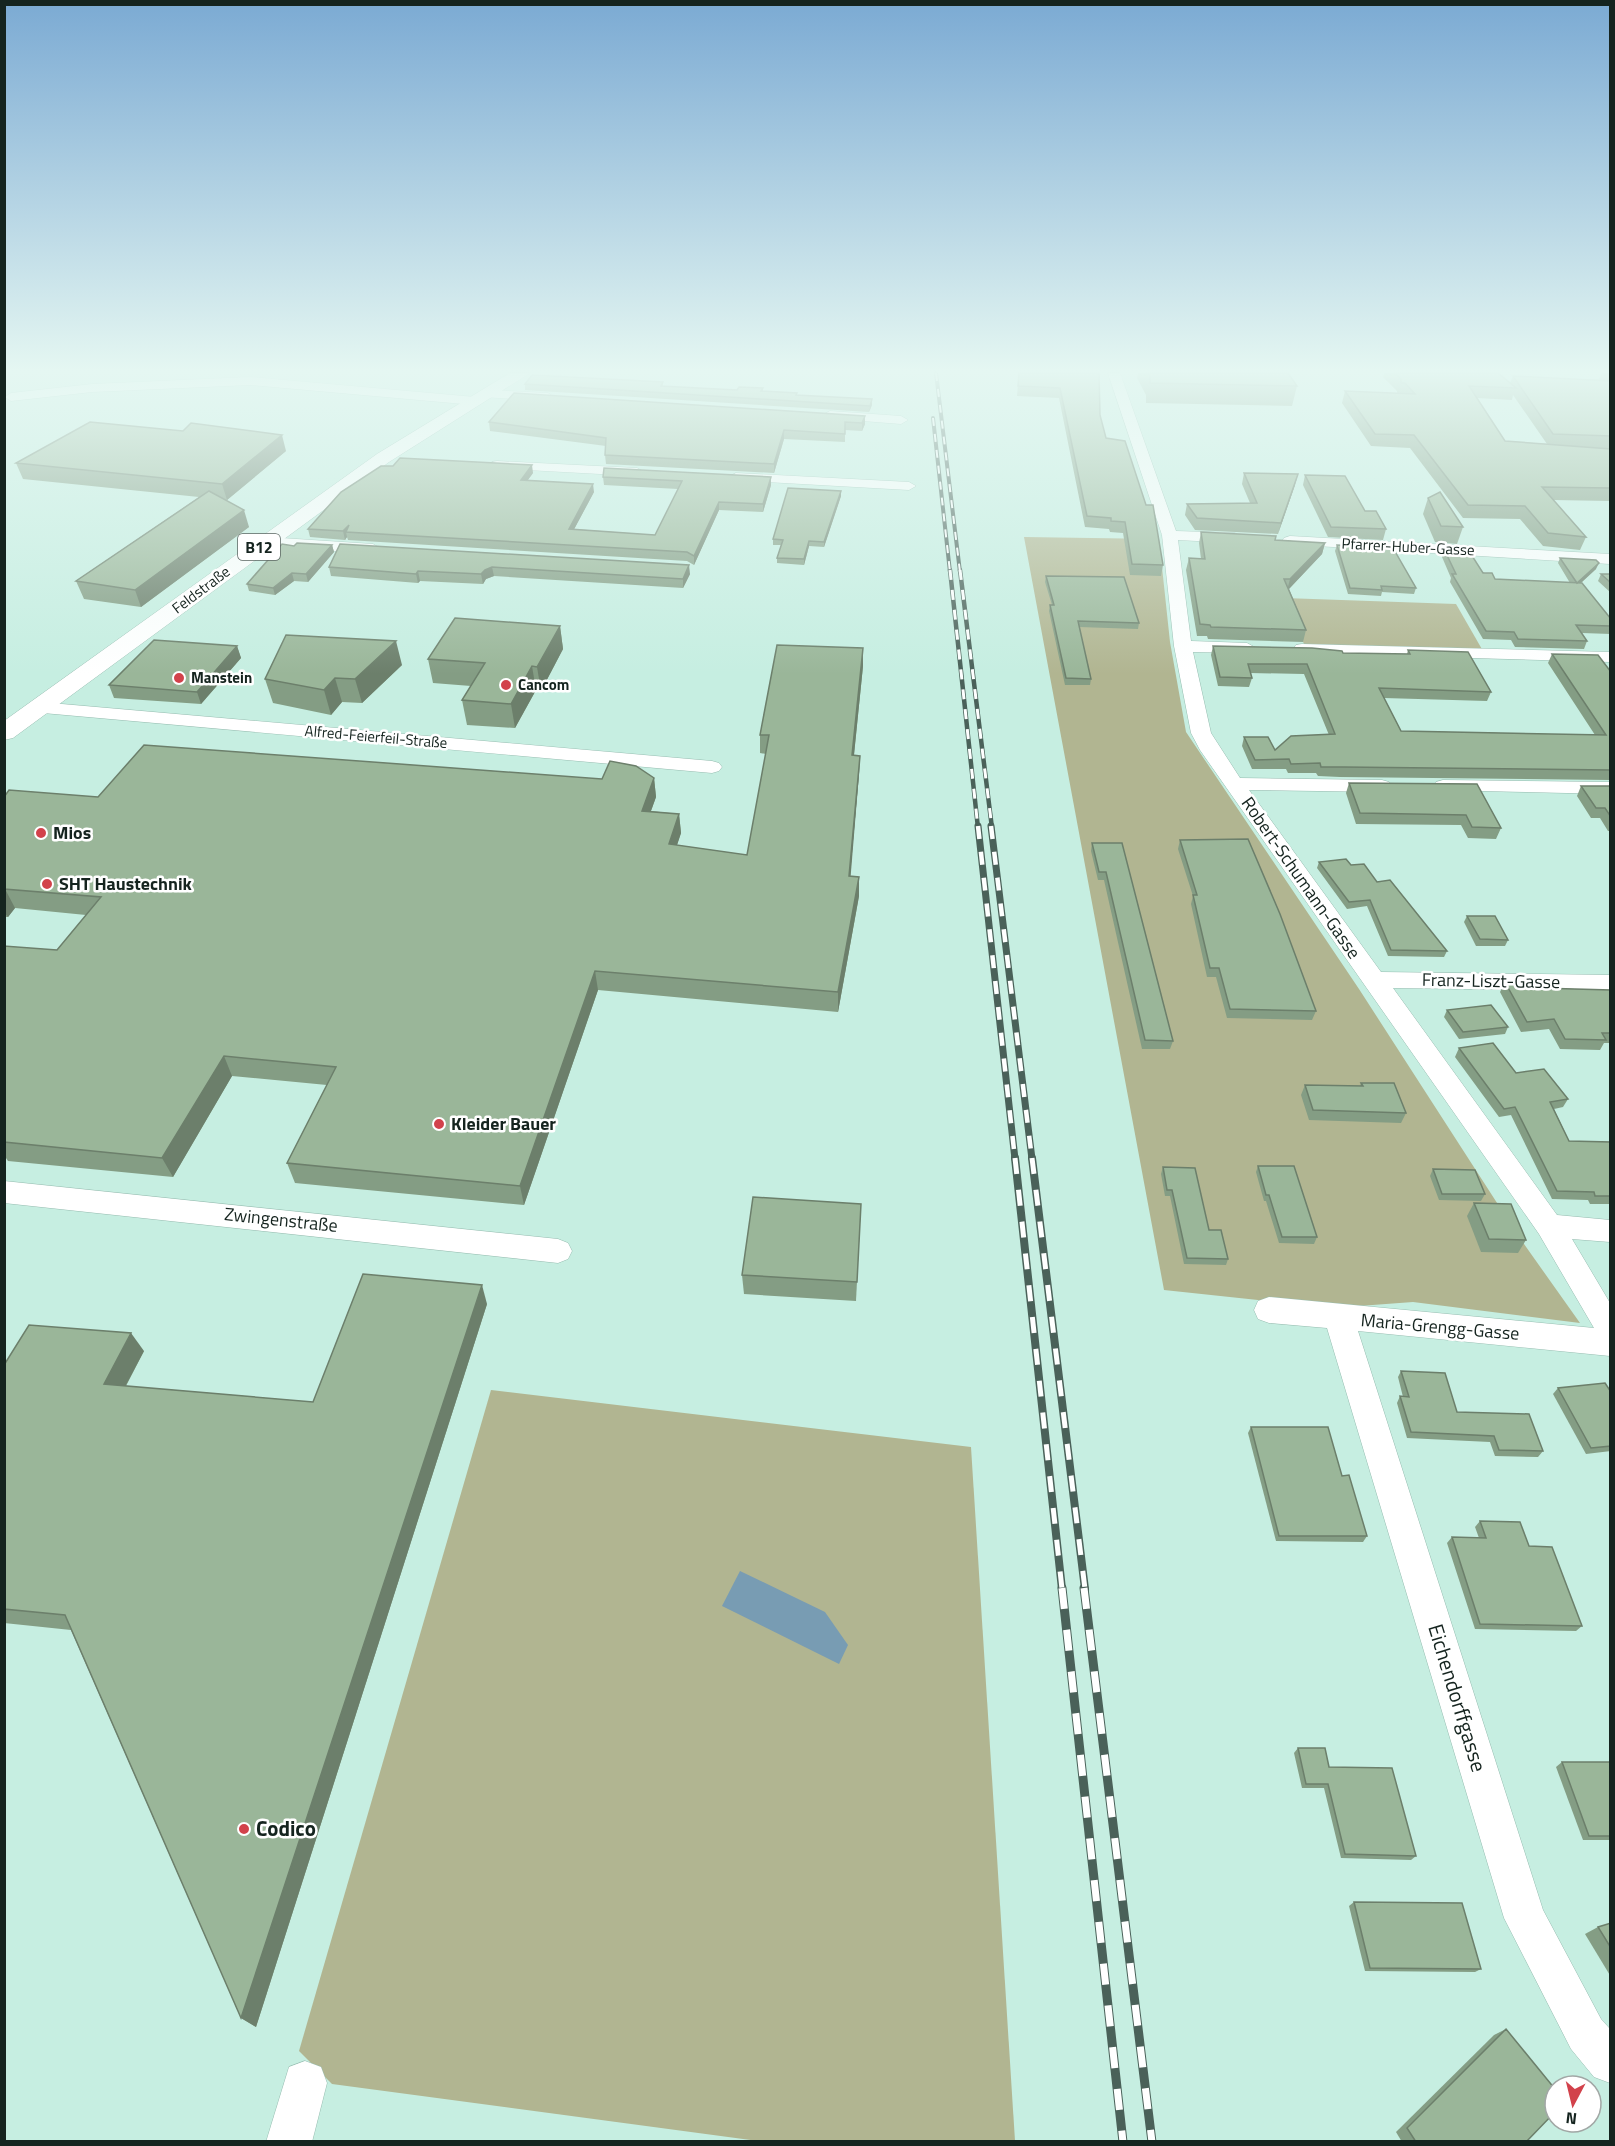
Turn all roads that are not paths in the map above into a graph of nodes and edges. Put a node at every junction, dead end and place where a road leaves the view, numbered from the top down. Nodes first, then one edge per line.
1 (361, 473) edge
2 (1149, 473) edge
3 (724, 476) edge
4 (909, 486) dead end
5 (1170, 535) junction
6 (266, 542) junction
7 (388, 550) edge
8 (1611, 559) edge
9 (1183, 646) junction
10 (1266, 648) edge
11 (1290, 649) edge
12 (1611, 657) edge
13 (39, 708) junction
14 (4, 733) edge
15 (712, 767) dead end
16 (1236, 784) junction
17 (1399, 786) edge
18 (1423, 786) edge
19 (1611, 788) edge
20 (1372, 980) junction
21 (1611, 983) edge
22 (4, 1192) edge
23 (1549, 1226) junction
24 (1611, 1231) edge
25 (558, 1251) dead end
26 (1269, 1311) dead end
27 (1339, 1318) junction
28 (1611, 1329) edge
29 (1611, 1343) edge
30 (1611, 2061) edge
31 (305, 2083) dead end
32 (289, 2142) edge

1 - 6 main road, Feldstraße / B12
2 - 5 street, Robert-Schumann-Gasse
3 - 4 street
5 - 8 street, Pfarrer-Huber-Gasse
5 - 9 street, Robert-Schumann-Gasse
6 - 7 street
6 - 13 main road, Feldstraße / B12
9 - 10 street
9 - 16 street, Robert-Schumann-Gasse
11 - 12 street
13 - 14 main road, Feldstraße / B12
13 - 15 street, Alfred-Feierfeil-Straße
16 - 17 street
16 - 20 street, Robert-Schumann-Gasse
18 - 19 street
20 - 21 street, Franz-Liszt-Gasse
20 - 23 street, Robert-Schumann-Gasse
22 - 25 street, Zwingenstraße
23 - 24 street
23 - 28 street, Robert-Schumann-Gasse
26 - 27 street, Maria-Grengg-Gasse
27 - 29 street, Maria-Grengg-Gasse
27 - 30 street, Eichendorffgasse
31 - 32 street

